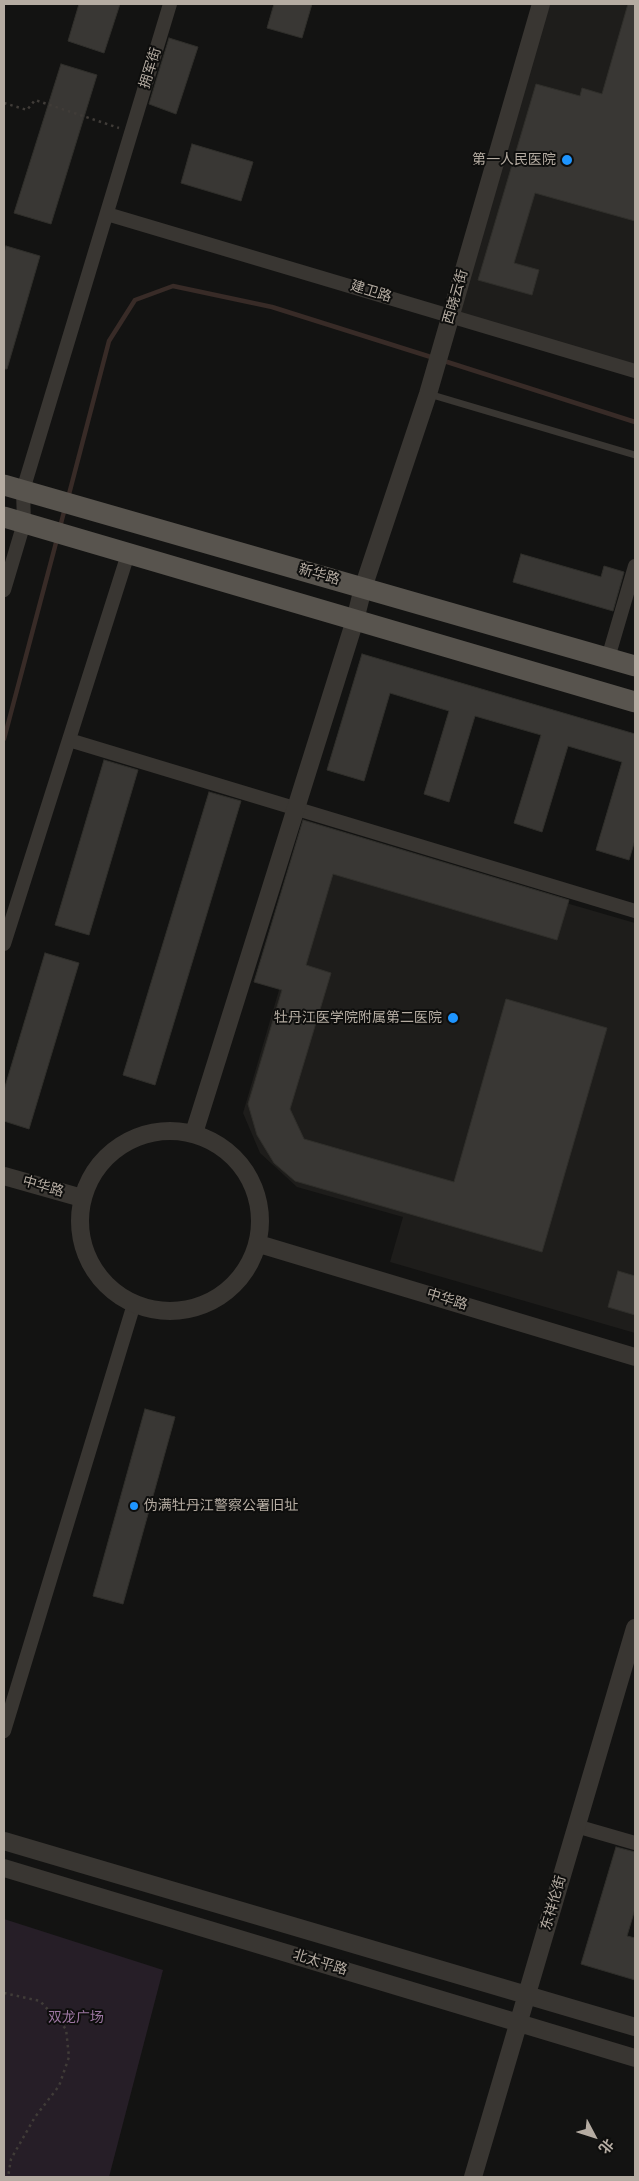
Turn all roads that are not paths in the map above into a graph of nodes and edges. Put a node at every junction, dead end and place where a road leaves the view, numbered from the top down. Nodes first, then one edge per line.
1 (170, 4) edge
2 (541, 4) edge
3 (107, 214) junction
4 (450, 316) junction
5 (635, 371) edge
6 (428, 394) junction
7 (635, 455) edge
8 (13, 487) edge
9 (4, 517) edge
10 (24, 523) junction
11 (128, 554) junction
12 (635, 566) edge
13 (363, 588) junction
14 (4, 590) edge
15 (355, 620) junction
16 (608, 658) junction
17 (635, 666) edge
18 (635, 702) edge
19 (69, 740) junction
20 (295, 807) junction
21 (635, 911) edge
22 (4, 944) edge
23 (194, 1133) junction
24 (4, 1176) edge
25 (82, 1198) junction
26 (259, 1244) junction
27 (134, 1304) junction
28 (635, 1357) edge
29 (635, 1628) edge
30 (4, 1730) edge
31 (576, 1826) junction
32 (4, 1841) edge
33 (635, 1843) edge
34 (4, 1868) edge
35 (526, 1995) junction
36 (518, 2023) junction
37 (635, 2027) edge
38 (635, 2058) edge
39 (473, 2177) edge

1 - 3 street, 拥军街
2 - 4 street, 西晓云街
3 - 4 street, 建卫路
3 - 8 street, 拥军街
4 - 5 street, 建卫路
4 - 6 street, 西晓云街
6 - 7 lane
6 - 13 street, 西晓云街
8 - 10 street, 拥军街
8 - 13 main road, 新华路
9 - 10 main road
10 - 11 main road
10 - 14 street, 拥军街
11 - 15 main road
11 - 19 street
12 - 16 street
13 - 15 street, 西晓云街
13 - 16 main road, 新华路
15 - 18 main road
15 - 20 street, 西晓云街
16 - 17 main road, 新华路
19 - 20 street
19 - 22 street
20 - 21 street
20 - 23 street, 西晓云街
23 - 25 street
23 - 26 street
24 - 25 street, 中华路
25 - 27 street
26 - 27 street
26 - 28 street, 中华路
27 - 30 street
29 - 31 street, 东祥伦街
31 - 33 street
31 - 35 street, 东祥伦街
32 - 35 street, 北太平路
34 - 36 street, 北太平路
35 - 36 street, 东祥伦街
35 - 37 street, 北太平路
36 - 38 street, 北太平路
36 - 39 street, 东祥伦街

